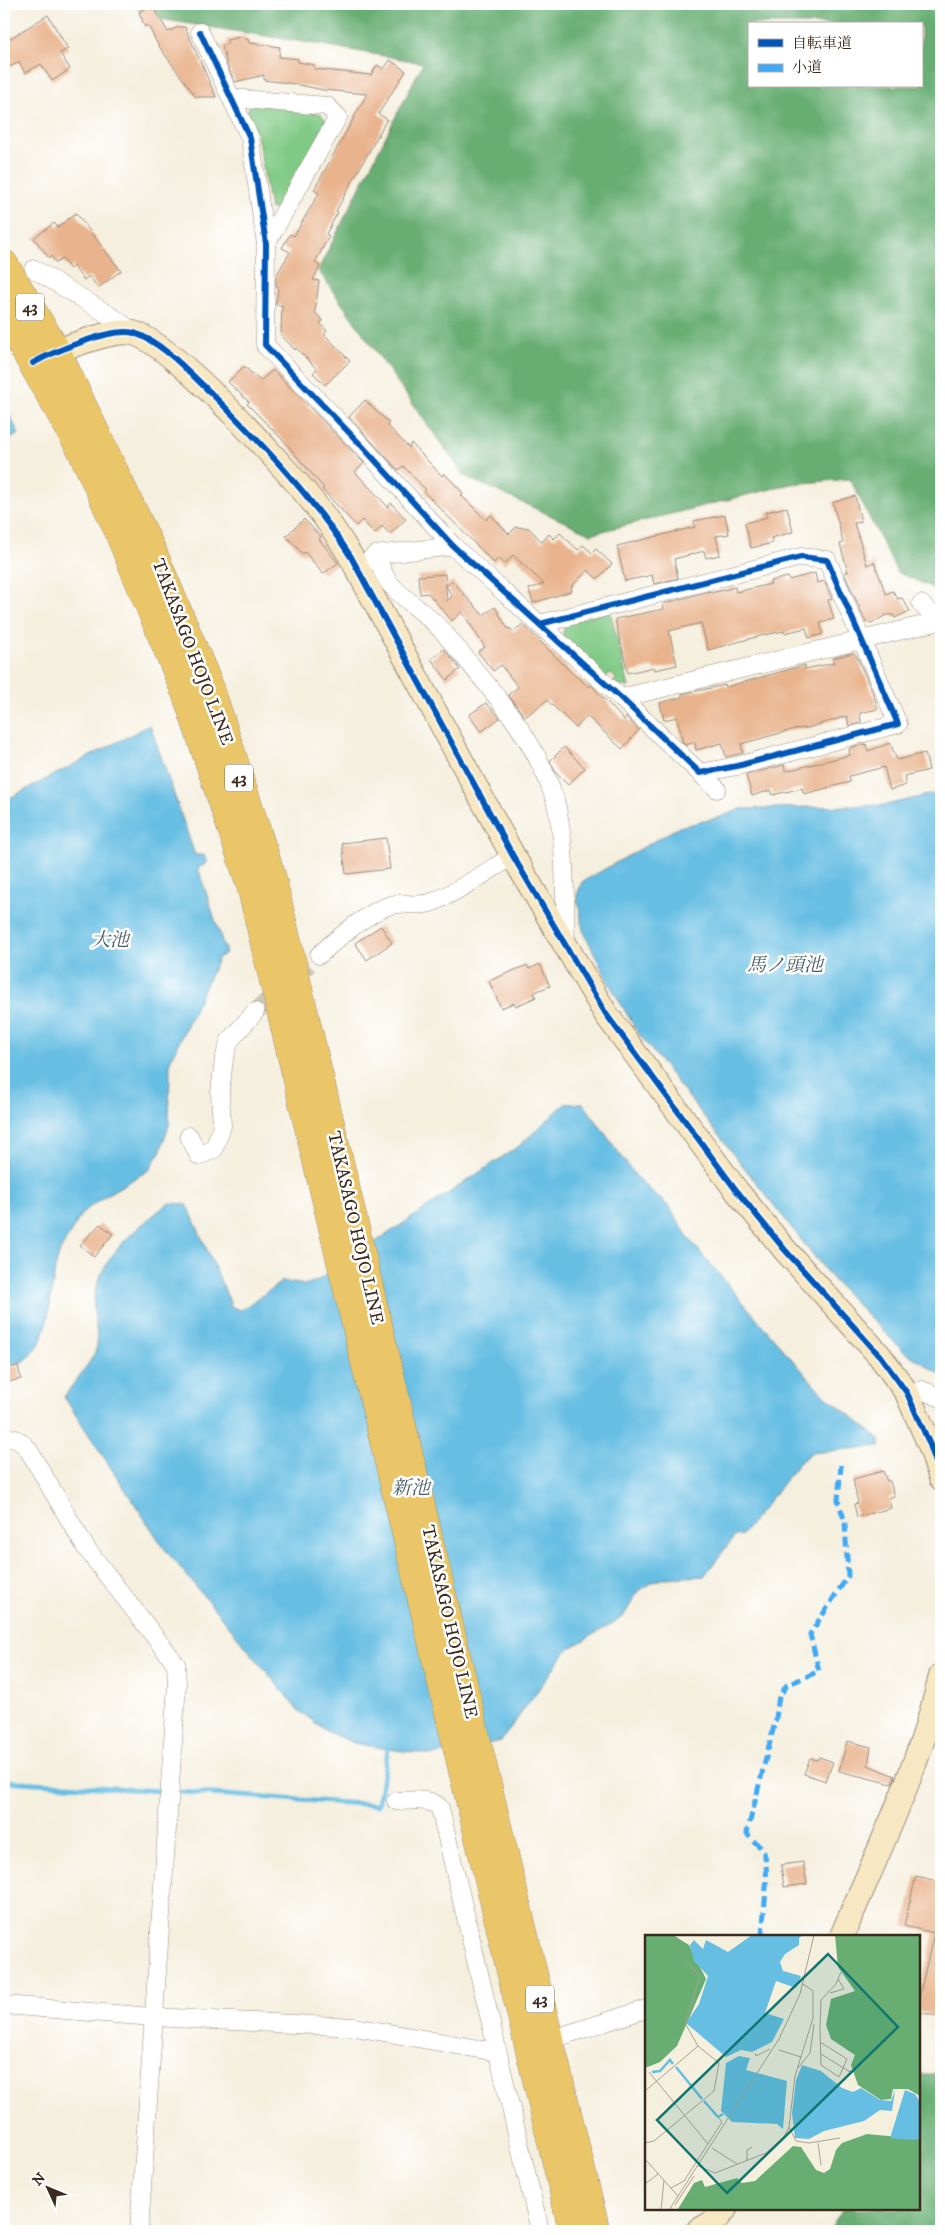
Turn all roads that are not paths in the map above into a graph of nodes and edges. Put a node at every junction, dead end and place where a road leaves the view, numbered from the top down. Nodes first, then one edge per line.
1 (200, 32) dead end
2 (231, 98) junction
3 (266, 244) junction
4 (4, 264) edge
5 (34, 270) dead end
6 (4, 314) edge
7 (134, 333) junction
8 (45, 357) junction
9 (453, 546) junction
10 (376, 555) junction
11 (357, 570) junction
12 (921, 604) dead end
13 (540, 624) junction
14 (862, 640) junction
15 (621, 698) junction
16 (700, 773) junction
17 (717, 789) dead end
18 (513, 856) junction
19 (566, 949) junction
20 (319, 955) tunnel mouth
21 (254, 1012) tunnel mouth
22 (189, 1136) dead end
23 (907, 1393) junction
24 (941, 1398) edge
25 (4, 1438) edge
26 (941, 1478) edge
27 (941, 1676) edge
28 (473, 1771) junction
29 (396, 1801) dead end
30 (842, 1935) edge
31 (4, 2005) edge
32 (645, 2009) edge
33 (152, 2017) junction
34 (550, 2040) junction
35 (496, 2052) junction
36 (724, 2210) edge
37 (139, 2231) edge
38 (540, 2231) edge
39 (573, 2231) edge
40 (596, 2231) edge
41 (698, 2231) edge

1 - 2 street
2 - 3 street
2 - 3 street
3 - 9 street
4 - 8 main road, TAKASAGO HOJO LINE / 43
5 - 7 street
6 - 8 main road, TAKASAGO HOJO LINE / 43
7 - 8 street
7 - 11 street
8 - 28 main road, TAKASAGO HOJO LINE / 43
9 - 10 street
9 - 13 street
10 - 11 street
10 - 19 street
11 - 18 street
12 - 14 street
13 - 14 street
13 - 15 street
14 - 15 street
14 - 16 street
15 - 16 street
16 - 17 street
18 - 19 street
18 - 20 street
19 - 23 street
21 - 22 street
23 - 24 street
23 - 26 street
25 - 33 street
27 - 30 street
28 - 34 main road, TAKASAGO HOJO LINE / 43
28 - 39 main road, TAKASAGO HOJO LINE / 43
29 - 35 street
31 - 33 street
32 - 34 street
33 - 35 street
33 - 37 street
34 - 40 main road, TAKASAGO HOJO LINE / 43
35 - 38 street
36 - 41 street

